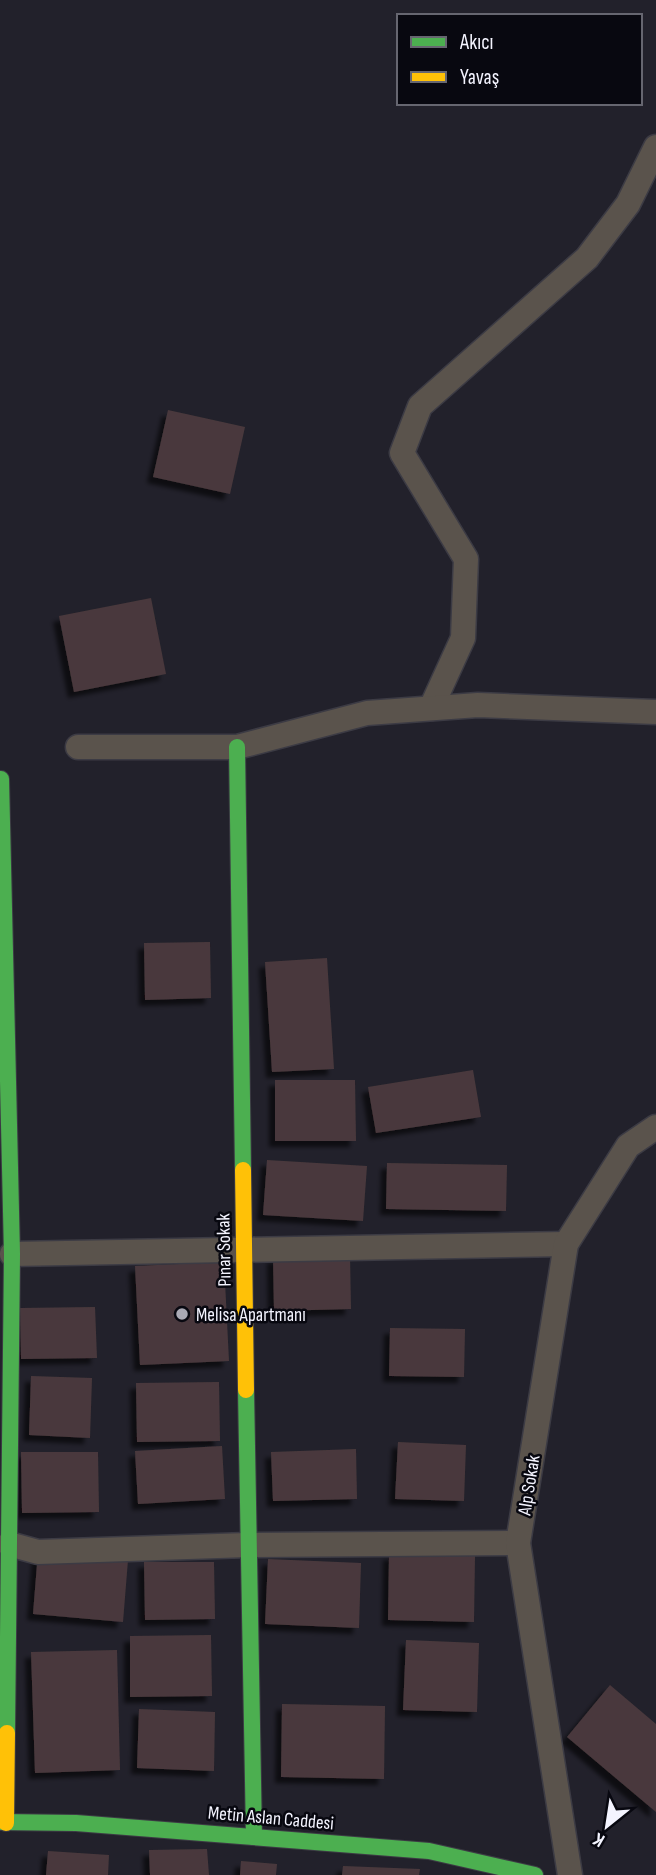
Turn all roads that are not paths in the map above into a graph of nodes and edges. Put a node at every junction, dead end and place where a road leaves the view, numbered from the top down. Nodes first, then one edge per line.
1 (656, 147) edge
2 (431, 708) junction
3 (656, 712) edge
4 (78, 747) dead end
5 (237, 747) junction
6 (1, 779) edge
7 (656, 1127) edge
8 (566, 1244) junction
9 (243, 1249) junction
10 (12, 1254) junction
11 (6, 1287) edge
12 (5, 1495) edge
13 (518, 1543) junction
14 (9, 1544) junction
15 (248, 1545) junction
16 (3, 1822) edge
17 (254, 1837) junction
18 (535, 1875) edge
19 (570, 1875) edge

1 - 2 street
2 - 3 street
2 - 5 street
4 - 5 street
5 - 9 street, Pınar Sokak
6 - 10 street
7 - 8 street, Alp Sokak
8 - 9 street
8 - 13 street, Alp Sokak
9 - 10 street
9 - 15 street, Pınar Sokak
10 - 11 street
11 - 12 street
12 - 14 street
13 - 15 street
13 - 19 street, Alp Sokak
14 - 15 street
14 - 16 street
15 - 17 street, Pınar Sokak
16 - 17 street, Metin Aslan Caddesi
17 - 18 street, Metin Aslan Caddesi

